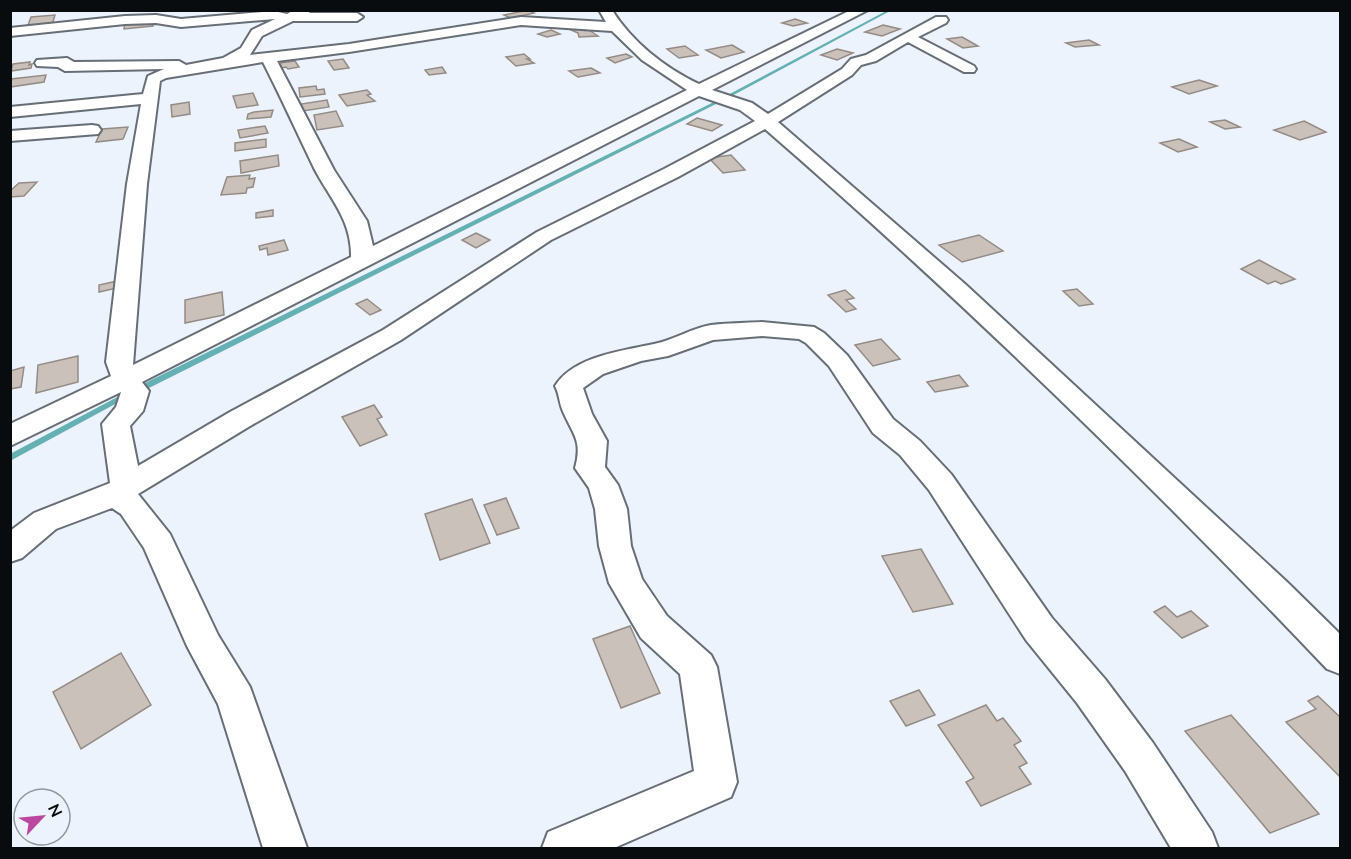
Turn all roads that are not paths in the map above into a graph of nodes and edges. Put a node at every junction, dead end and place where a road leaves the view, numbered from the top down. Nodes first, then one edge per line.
1 (862, 10) edge
2 (357, 17) dead end
3 (434, 18) dead end
4 (610, 19) edge
5 (941, 20) dead end
6 (207, 21) junction
7 (304, 22) edge
8 (10, 32) edge
9 (376, 32) dead end
10 (243, 33) junction
11 (443, 33) junction
12 (908, 37) junction
13 (348, 48) junction
14 (305, 53) junction
15 (268, 57) junction
16 (227, 62) junction
17 (42, 63) dead end
18 (205, 66) junction
19 (969, 69) dead end
20 (700, 90) junction
21 (149, 98) junction
22 (10, 112) edge
23 (766, 122) junction
24 (92, 130) dead end
25 (10, 136) edge
26 (362, 260) junction
27 (126, 379) junction
28 (10, 436) edge
29 (121, 491) junction
30 (10, 549) edge
31 (1341, 658) edge
32 (285, 849) edge
33 (564, 849) edge
34 (1196, 849) edge

1 - 20 street
2 - 7 street
3 - 11 street
4 - 11 street
4 - 20 street
5 - 12 street
6 - 7 street
6 - 8 street
6 - 10 street
7 - 10 street
7 - 14 street
9 - 13 street
10 - 16 street
11 - 13 street
12 - 19 street
12 - 23 street
13 - 14 street
14 - 15 street
15 - 16 street
15 - 26 street
16 - 18 street
17 - 18 street
18 - 21 street
20 - 23 street
20 - 26 street
21 - 22 street
21 - 27 street
23 - 29 street
23 - 31 street
24 - 25 street
26 - 27 street
27 - 28 street
27 - 29 street
29 - 30 street
29 - 32 street
33 - 34 street

